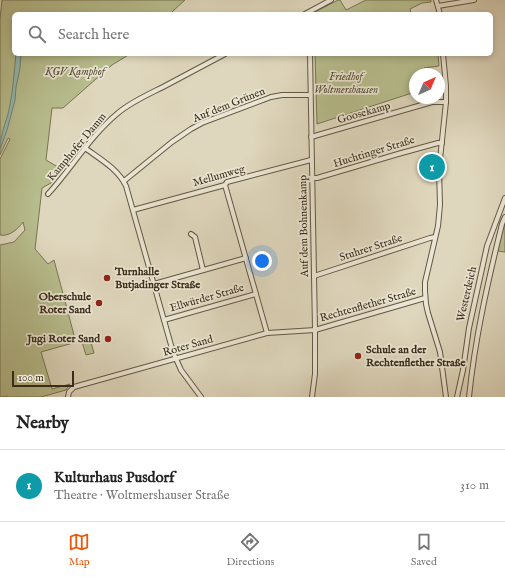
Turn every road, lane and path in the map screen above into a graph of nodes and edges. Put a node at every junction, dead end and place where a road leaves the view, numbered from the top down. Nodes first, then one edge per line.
1 (331, 0) edge
2 (436, 0) edge
3 (474, 0) edge
4 (438, 6) junction
5 (309, 12) edge
6 (440, 12) edge
7 (221, 56) edge
8 (310, 56) edge
9 (443, 56) edge
10 (310, 95) junction
11 (446, 102) junction
12 (311, 138) junction
13 (442, 142) junction
14 (85, 148) junction
15 (311, 160) junction
16 (312, 178) junction
17 (124, 181) junction
18 (225, 185) junction
19 (48, 194) dead end
20 (505, 198) edge
21 (132, 210) junction
22 (505, 217) edge
23 (191, 234) dead end
24 (435, 237) junction
25 (246, 258) junction
26 (203, 270) junction
27 (314, 276) junction
28 (154, 284) junction
29 (256, 294) junction
30 (425, 298) junction
31 (164, 320) junction
32 (315, 330) junction
33 (267, 333) junction
34 (176, 359) junction
35 (464, 359) junction
36 (473, 361) junction
37 (68, 397) edge
38 (201, 397) edge
39 (312, 397) edge
40 (446, 397) edge
41 (457, 397) edge
42 (469, 397) edge

1 - 5 street
2 - 4 street
3 - 4 street
4 - 6 street
7 - 14 street, Kamphofer Damm
8 - 10 street, Auf dem Bohnenkamp
9 - 11 street
10 - 12 street, Auf dem Bohnenkamp
10 - 17 street, Auf dem Grünen
11 - 12 street, Goosekamp
11 - 13 street
12 - 15 street, Auf dem Bohnenkamp
13 - 16 street, Huchtinger Straße
13 - 24 street
14 - 17 street
14 - 19 street, Kamphofer Damm
15 - 16 street, Auf dem Bohnenkamp
15 - 18 street, Mellumweg
16 - 27 street, Auf dem Bohnenkamp
17 - 21 street
18 - 21 street, Mellumweg
18 - 25 street
20 - 35 street, Westerdeich
21 - 28 street
22 - 36 street
23 - 26 street
24 - 27 street, Stuhrer Straße
24 - 30 street
25 - 26 street
25 - 29 street
26 - 28 street
27 - 32 street, Auf dem Bohnenkamp
28 - 31 street
29 - 31 street, Ellwürder Straße
29 - 33 street
30 - 32 street, Rechtenflether Straße
30 - 40 street
31 - 34 street
32 - 33 street, Roter Sand
32 - 39 street, Auf dem Bohnenkamp
33 - 34 street, Roter Sand
34 - 37 street, Roter Sand
34 - 38 street
35 - 36 street
35 - 41 street, Westerdeich
36 - 42 street

